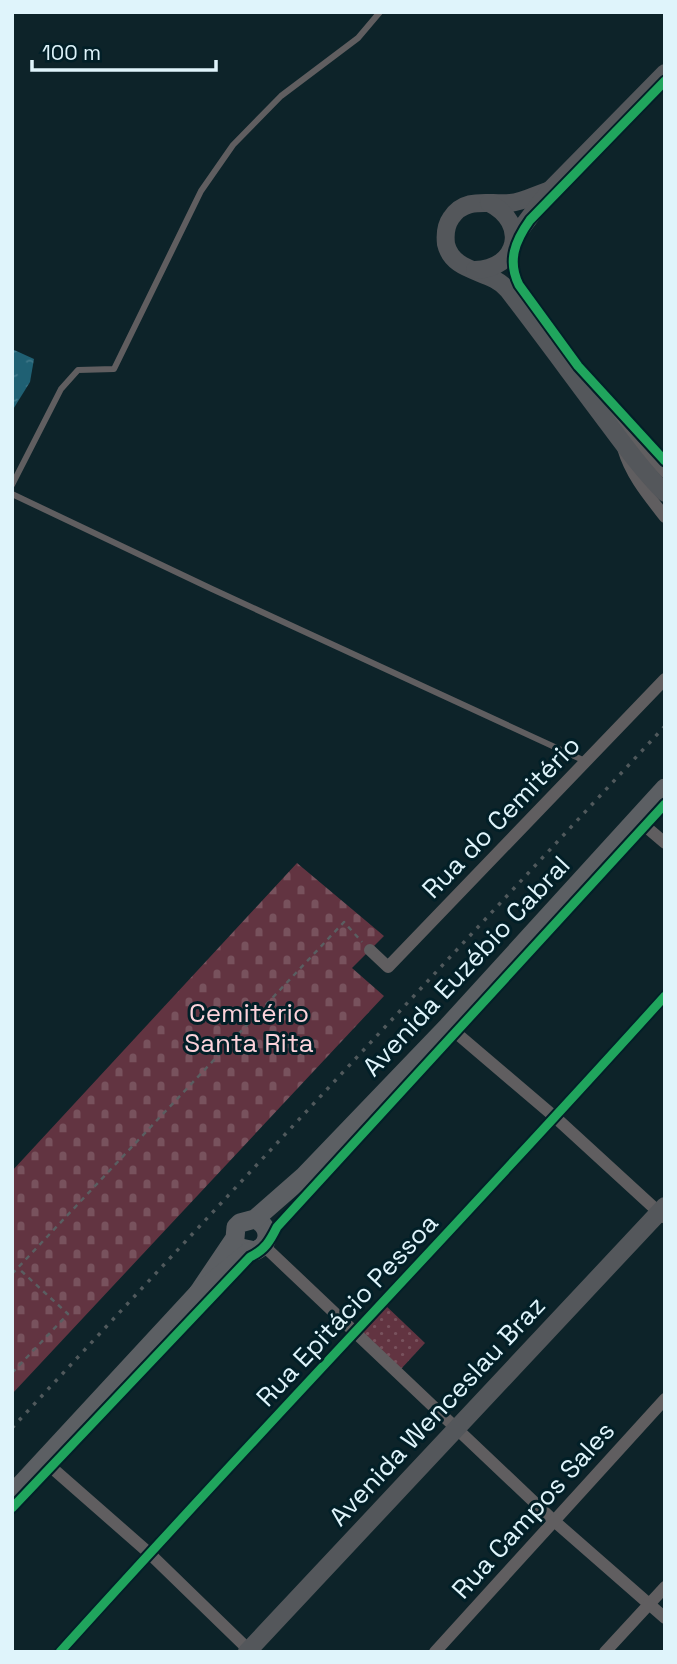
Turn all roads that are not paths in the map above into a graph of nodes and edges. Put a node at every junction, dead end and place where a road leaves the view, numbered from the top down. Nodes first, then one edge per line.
1 (380, 12) edge
2 (665, 73) edge
3 (550, 190) junction
4 (489, 204) junction
5 (513, 243) junction
6 (475, 270) junction
7 (505, 286) junction
8 (576, 381) junction
9 (621, 441) junction
10 (665, 472) edge
11 (12, 485) edge
12 (665, 493) edge
13 (12, 494) edge
14 (665, 517) edge
15 (665, 679) edge
16 (586, 761) junction
17 (663, 789) edge
18 (638, 820) junction
19 (665, 843) edge
20 (370, 950) road end
21 (665, 996) edge
22 (448, 1026) junction
23 (556, 1118) junction
24 (663, 1212) edge
25 (259, 1237) junction
26 (234, 1238) junction
27 (198, 1293) junction
28 (354, 1332) junction
29 (665, 1399) edge
30 (457, 1428) junction
31 (43, 1460) junction
32 (12, 1494) edge
33 (553, 1520) junction
34 (149, 1553) junction
35 (665, 1587) edge
36 (649, 1603) junction
37 (665, 1618) edge
38 (249, 1651) edge
39 (60, 1652) edge
40 (435, 1652) edge
41 (605, 1652) edge

1 - 11 lane
2 - 3 street
3 - 4 street
3 - 5 street
4 - 5 street
4 - 6 street
5 - 6 street
5 - 7 street
6 - 7 street
7 - 8 street
8 - 9 street
8 - 10 street
9 - 12 street
9 - 14 street
13 - 16 lane
15 - 16 street, Rua do Cemitério
16 - 20 street, Rua do Cemitério
17 - 18 main road, Avenida Euzébio Cabral
18 - 19 street
18 - 22 main road, Avenida Euzébio Cabral
21 - 23 street, Rua Epitácio Pessoa
22 - 23 street
22 - 25 main road, Avenida Euzébio Cabral
23 - 24 street
23 - 28 street, Rua Epitácio Pessoa
24 - 30 street, Avenida Wenceslau Braz
25 - 26 main road
25 - 26 main road, Avenida Euzébio Cabral
25 - 27 main road, Avenida Euzébio Cabral
25 - 28 street
26 - 27 main road, Avenida Euzébio Cabral
27 - 31 main road, Avenida Euzébio Cabral
28 - 30 street
28 - 34 street, Rua Epitácio Pessoa
29 - 33 street, Rua Campos Sales
30 - 33 street
30 - 38 street, Avenida Wenceslau Braz
31 - 32 main road, Avenida Euzébio Cabral
31 - 34 street
33 - 36 street
33 - 40 street, Rua Campos Sales
34 - 38 street
34 - 39 street, Rua Epitácio Pessoa
35 - 36 street
36 - 37 street
36 - 41 street

